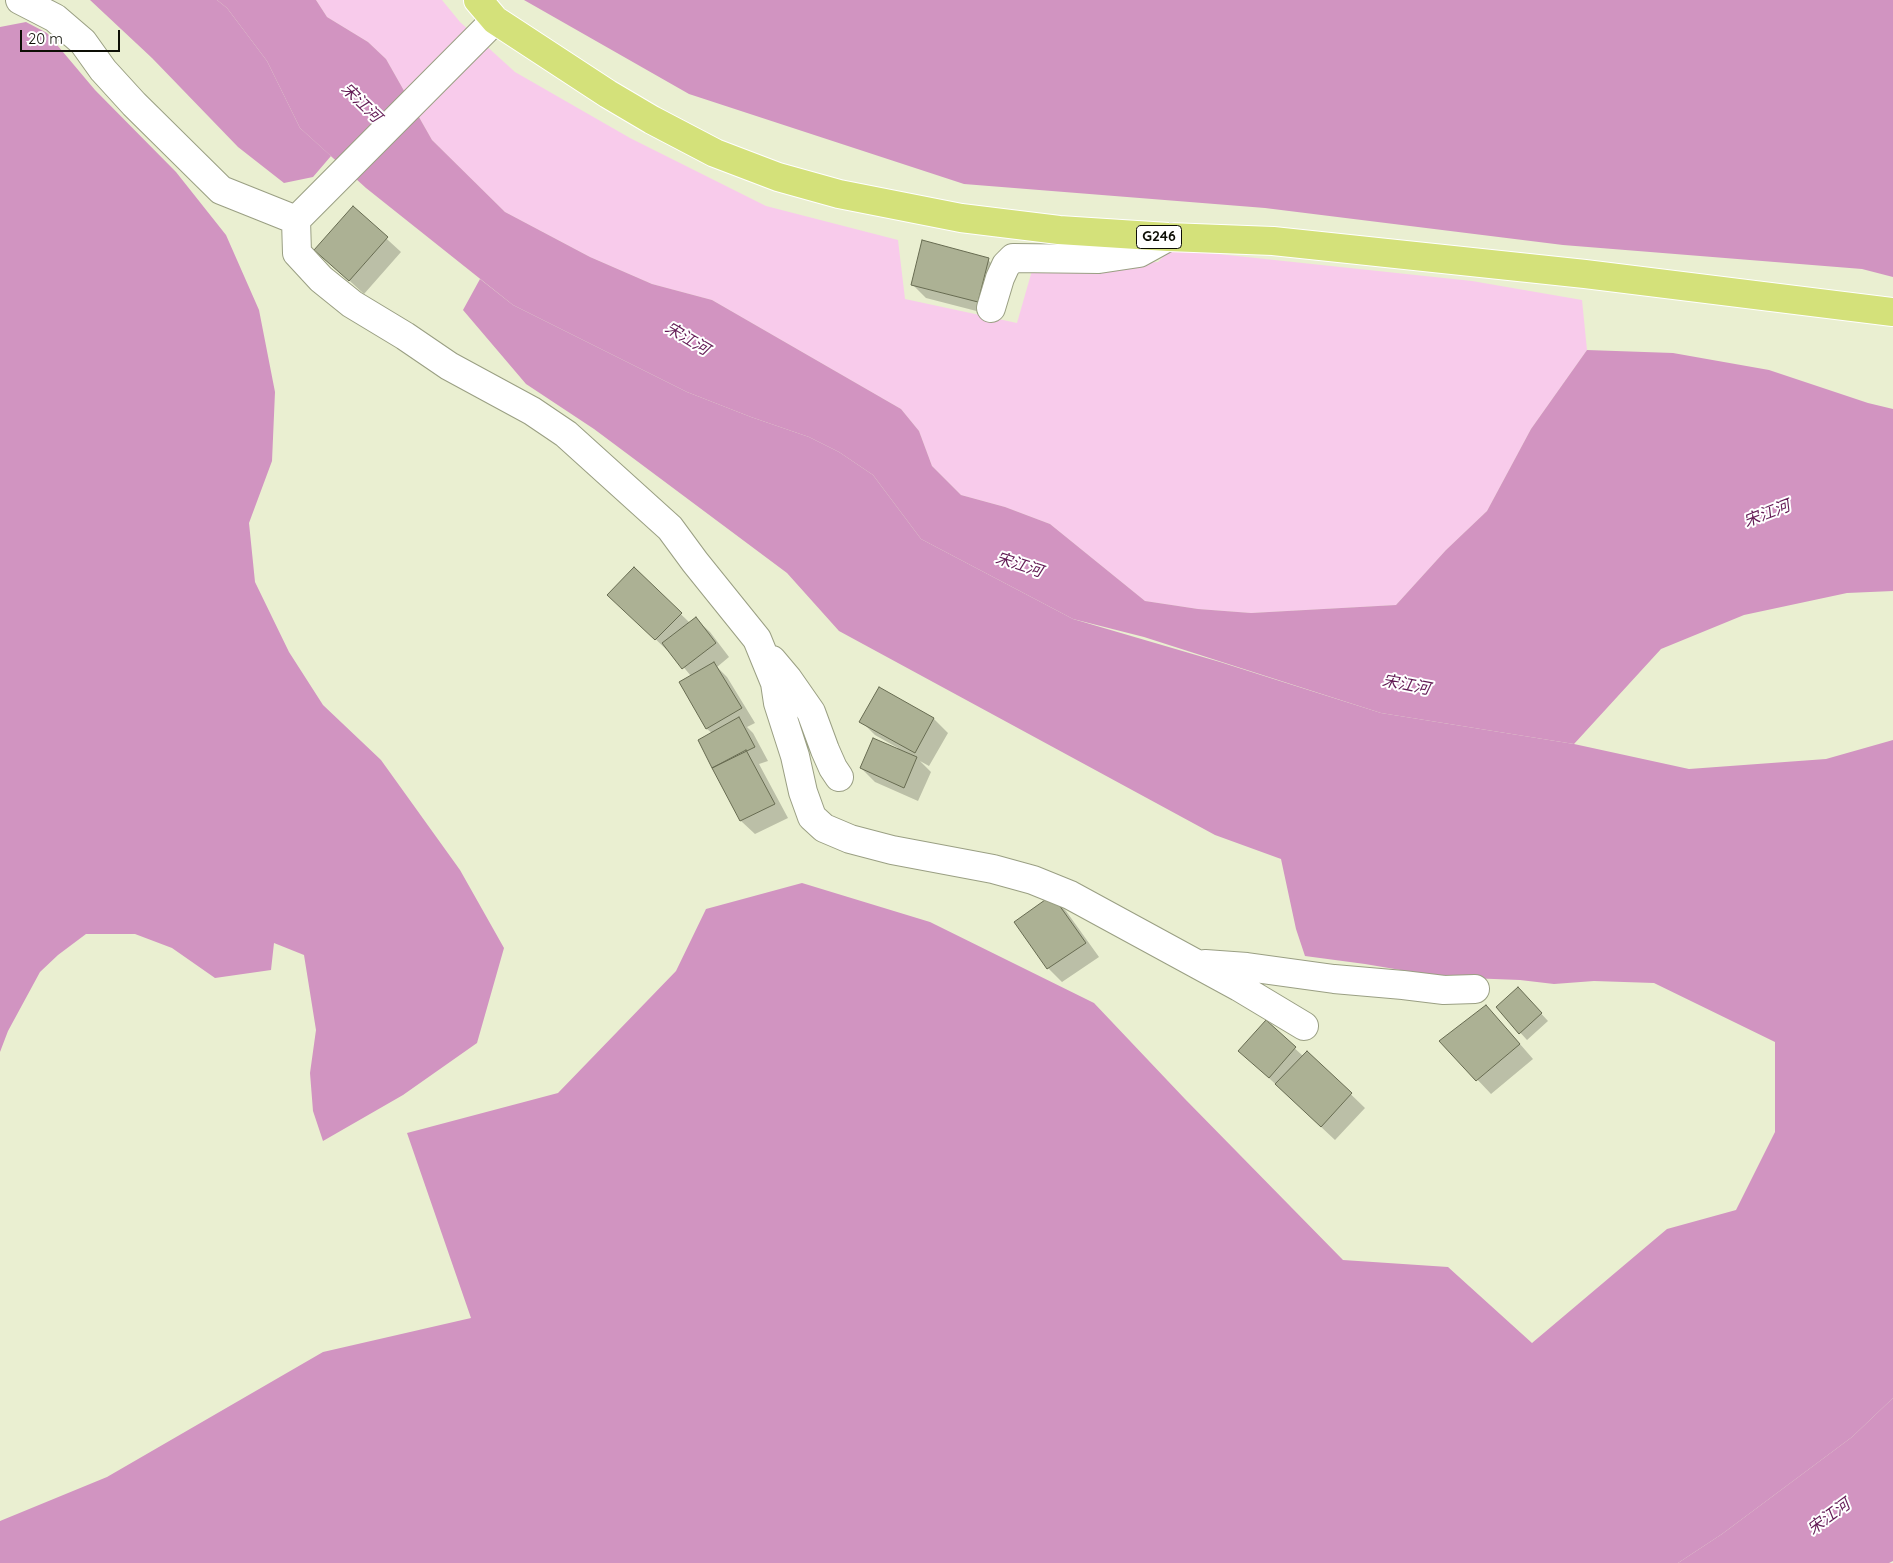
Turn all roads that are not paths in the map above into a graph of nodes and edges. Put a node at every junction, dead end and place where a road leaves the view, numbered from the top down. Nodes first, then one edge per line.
1 (4, 0) edge
2 (20, 0) edge
3 (478, 0) edge
4 (0, 1) edge
5 (495, 20) junction
6 (296, 220) junction
7 (1168, 237) junction
8 (991, 308) dead end
9 (1893, 312) edge
10 (761, 648) junction
11 (840, 777) dead end
12 (1194, 963) junction
13 (1475, 990) dead end
14 (1304, 1026) dead end

1 - 4 street
2 - 6 street
3 - 5 highway, G246
5 - 6 street
5 - 7 highway, G246
6 - 10 street
7 - 8 street
7 - 9 highway, G246
10 - 11 street
10 - 12 street
12 - 13 street
12 - 14 street

